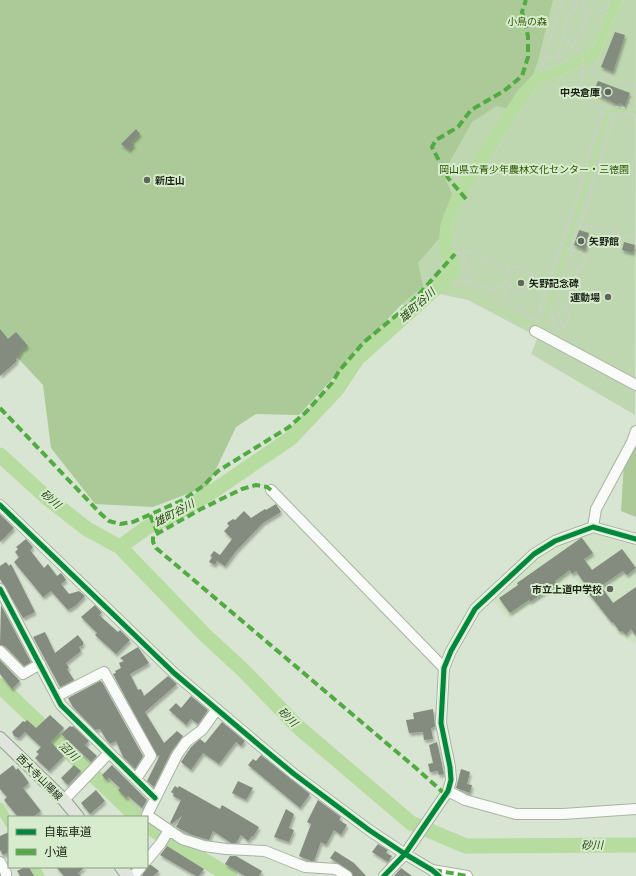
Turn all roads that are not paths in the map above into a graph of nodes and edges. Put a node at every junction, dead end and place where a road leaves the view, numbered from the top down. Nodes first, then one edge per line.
1 (535, 331) dead end
2 (636, 385) edge
3 (636, 431) edge
4 (271, 490) dead end
5 (0, 505) edge
6 (593, 527) junction
7 (636, 539) edge
8 (0, 589) edge
9 (0, 651) edge
10 (40, 664) junction
11 (444, 668) junction
12 (56, 696) junction
13 (218, 710) junction
14 (0, 738) edge
15 (109, 753) junction
16 (136, 779) junction
17 (446, 794) junction
18 (155, 798) junction
19 (64, 800) junction
20 (636, 809) edge
21 (77, 816) edge
22 (169, 830) junction
23 (407, 852) junction
24 (148, 859) edge
25 (0, 862) edge
26 (121, 868) edge
27 (140, 868) edge
28 (436, 873) edge
29 (6, 876) edge
30 (128, 876) edge
31 (133, 876) edge
32 (347, 876) edge
33 (384, 876) edge
34 (467, 876) edge

1 - 2 street
3 - 6 street
4 - 11 street
5 - 13 street
6 - 7 street
6 - 11 street
8 - 10 street
9 - 10 street
10 - 12 street
11 - 17 street
12 - 15 street
12 - 16 street
13 - 18 street
13 - 23 street
14 - 19 main road, 西大寺山陽線
15 - 16 street
15 - 19 street
16 - 18 street
17 - 20 street
17 - 23 street
18 - 22 street
19 - 21 main road, 西大寺山陽線
22 - 24 street
22 - 32 street
23 - 28 street
23 - 33 street
25 - 29 street
26 - 30 main road
27 - 31 street
28 - 34 street

